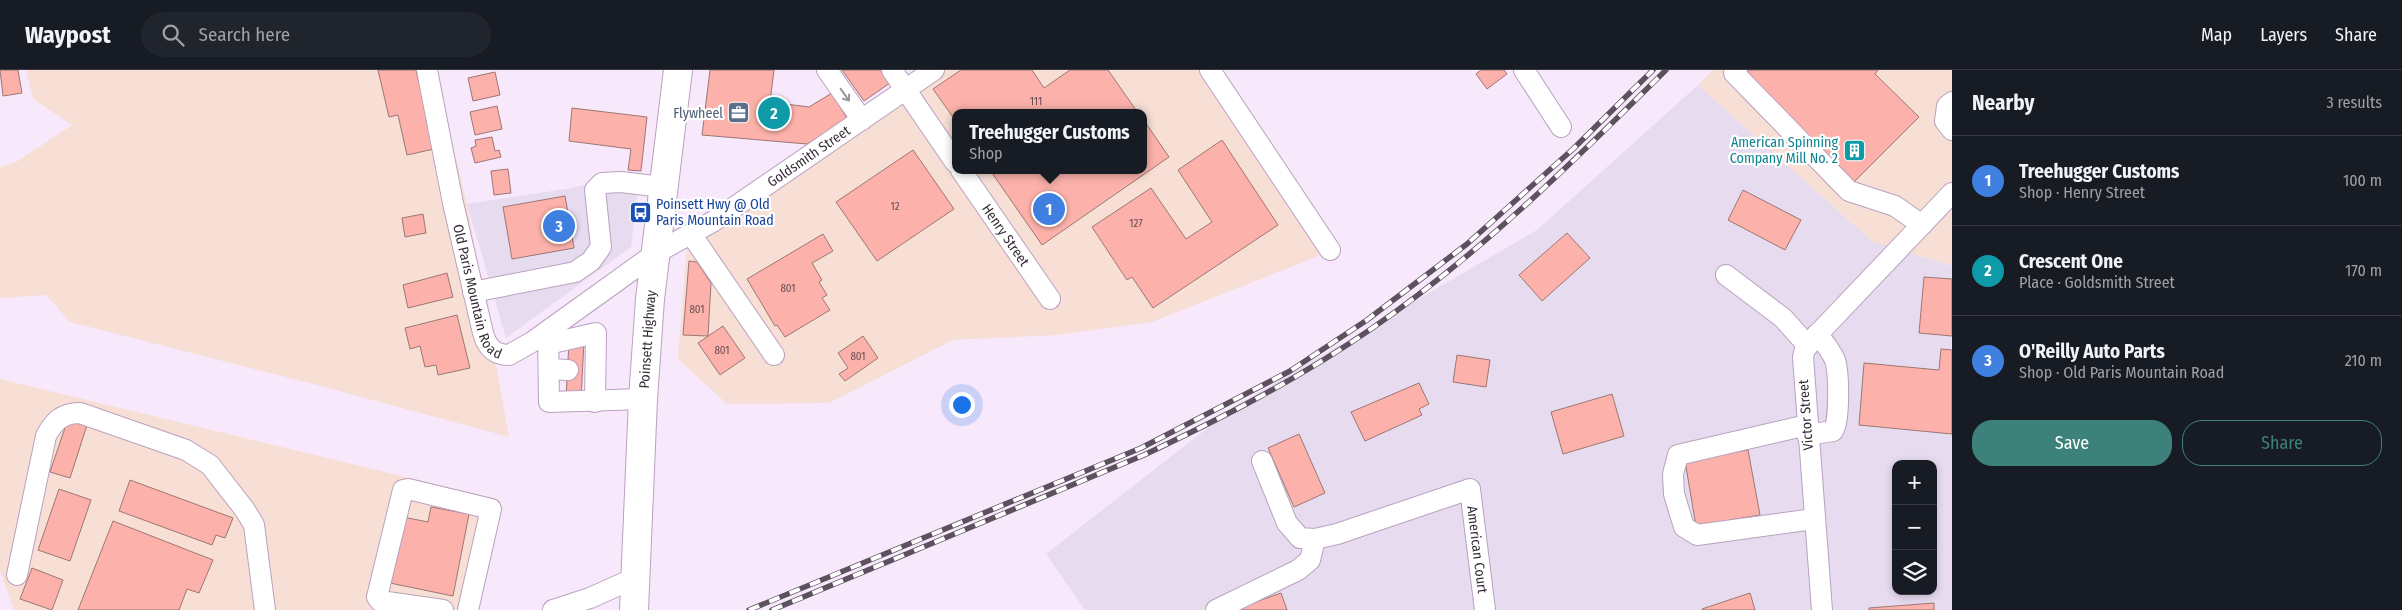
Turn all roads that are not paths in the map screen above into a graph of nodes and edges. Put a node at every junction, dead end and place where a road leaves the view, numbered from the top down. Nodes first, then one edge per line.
1 (427, 70) edge
2 (678, 70) edge
3 (827, 70) edge
4 (892, 70) edge
5 (934, 70) edge
6 (1210, 70) edge
7 (1524, 70) edge
8 (1736, 70) edge
9 (905, 89) junction
10 (1952, 102) edge
11 (862, 120) junction
12 (1561, 127) dead end
13 (1952, 130) edge
14 (952, 158) edge
15 (964, 174) edge
16 (662, 187) junction
17 (1952, 193) edge
18 (1922, 225) junction
19 (691, 234) junction
20 (1330, 250) dead end
21 (656, 253) junction
22 (575, 272) junction
23 (1726, 275) dead end
24 (473, 292) junction
25 (592, 298) junction
26 (1050, 299) dead end
27 (548, 338) junction
28 (1812, 340) junction
29 (774, 355) dead end
30 (574, 371) junction
31 (643, 399) junction
32 (595, 402) junction
33 (1807, 430) junction
34 (1262, 461) dead end
35 (1814, 519) junction
36 (1315, 539) junction
37 (18, 575) dead end
38 (635, 578) junction
39 (417, 609) edge
40 (265, 610) edge
41 (443, 610) edge
42 (468, 610) edge
43 (553, 610) edge
44 (634, 610) edge
45 (1216, 610) edge
46 (1485, 610) edge
47 (1822, 610) edge

1 - 24 street, Old Paris Mountain Road
2 - 16 highway, Poinsett Highway
3 -> 11 street
4 - 9 street
5 - 9 street, Goldsmith Street
6 - 20 street
7 - 12 street
8 - 18 street
9 - 11 street, Goldsmith Street
9 - 14 street
10 - 13 street
11 - 19 street, Goldsmith Street
15 - 26 street, Henry Street
16 - 21 highway, Poinsett Highway
16 - 22 street
17 - 18 street
18 - 28 street
19 - 21 street, Goldsmith Street
19 - 29 street
21 - 25 street, Old Paris Mountain Road
21 - 31 highway, Poinsett Highway
22 - 24 street
22 - 25 street
23 - 28 street
24 - 27 street, Old Paris Mountain Road
25 - 27 street, Old Paris Mountain Road
27 - 30 street
27 - 30 street
28 - 33 street, Victor Street
28 - 33 street
30 - 32 street
30 - 32 street
31 - 32 street
31 - 38 highway, Poinsett Highway
33 - 35 street, Victor Street
33 - 35 street
34 - 36 street
35 - 47 street, Victor Street
36 - 45 street
36 - 46 street, American Court
37 - 40 street
38 - 43 street
38 - 44 highway, Poinsett Highway
39 - 41 street
39 - 42 street

